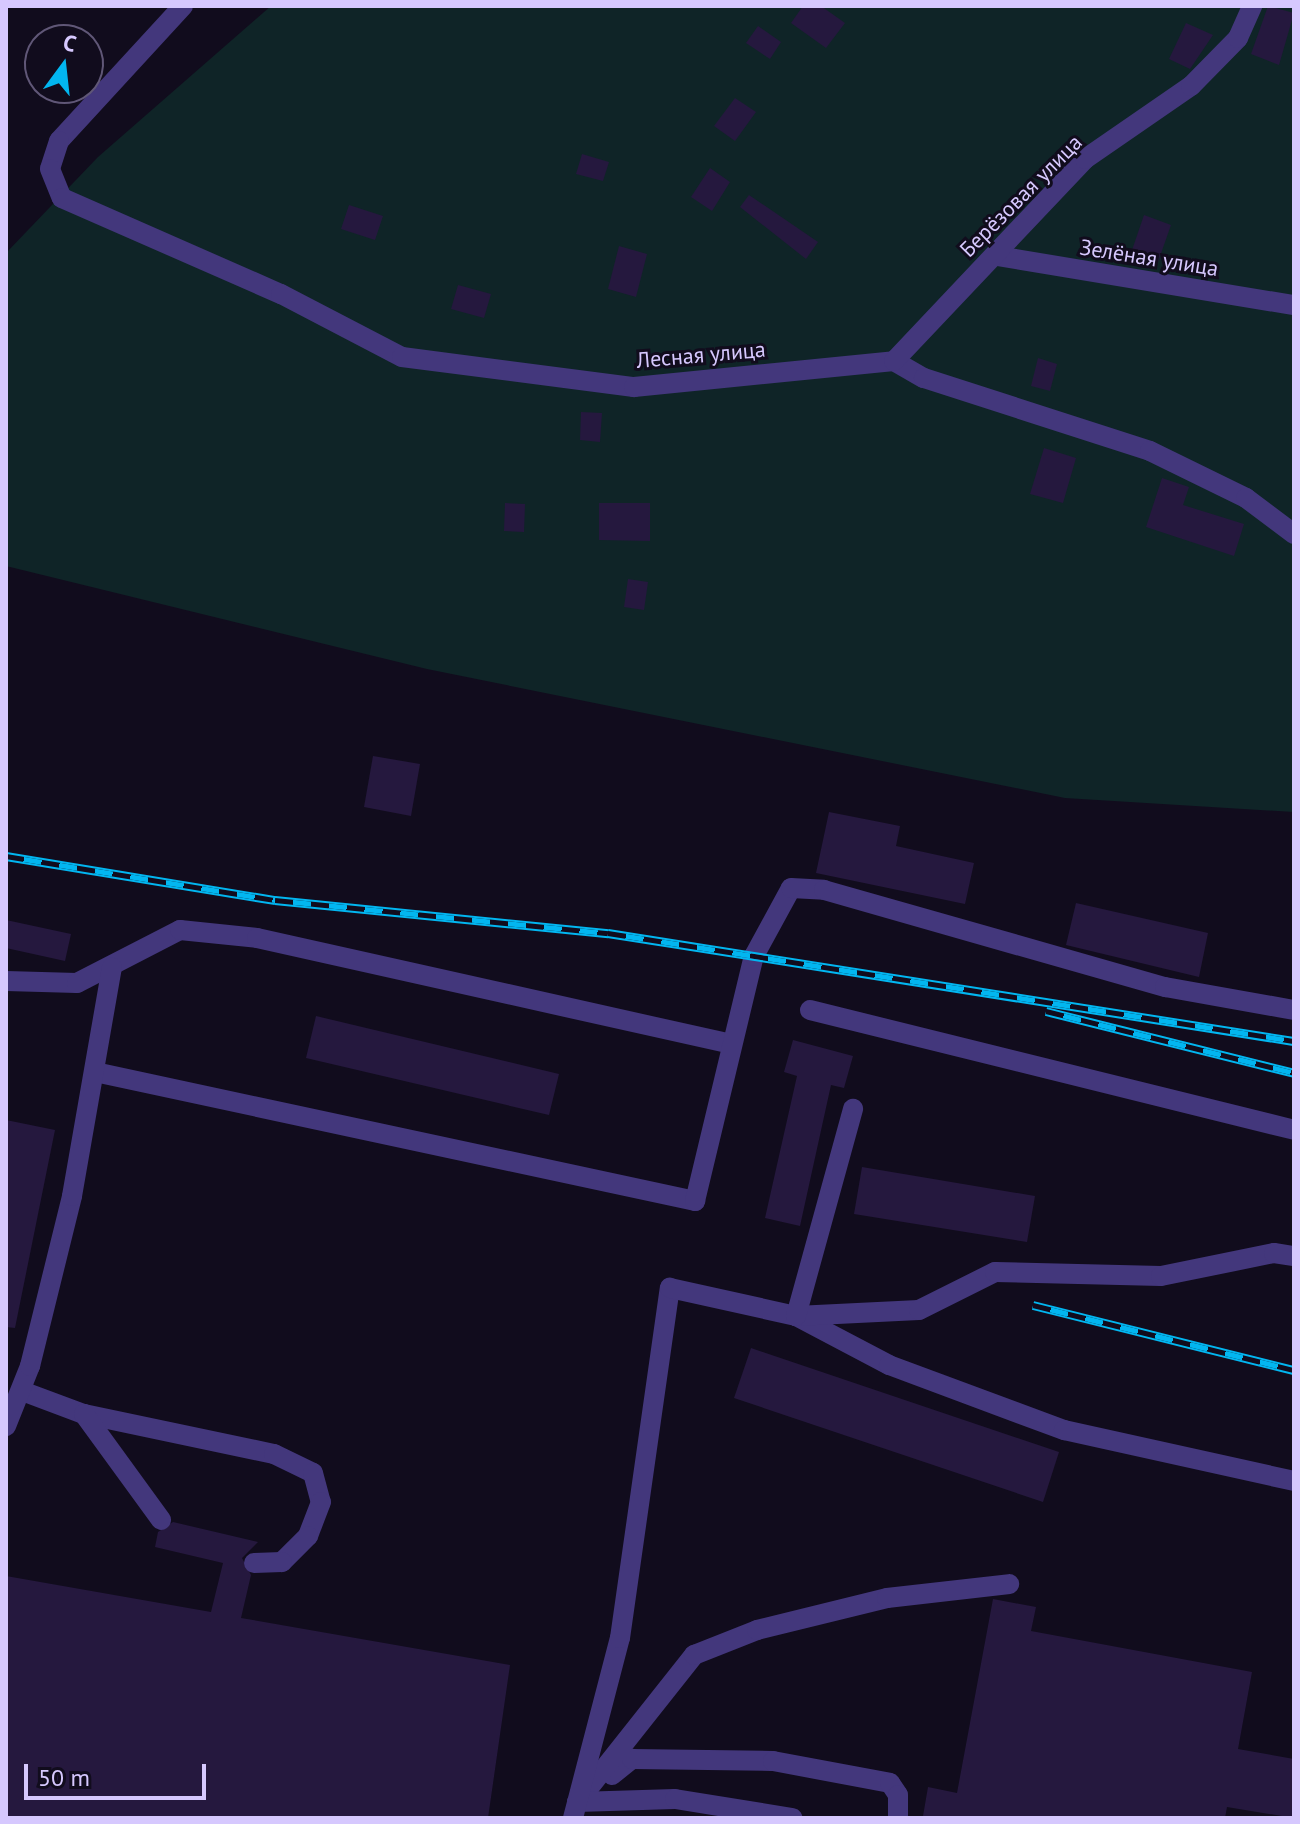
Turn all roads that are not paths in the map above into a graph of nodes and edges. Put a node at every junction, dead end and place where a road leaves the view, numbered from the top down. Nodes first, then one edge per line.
1 (183, 6) edge
2 (1252, 6) edge
3 (997, 256) junction
4 (1294, 305) edge
5 (894, 361) junction
6 (1294, 534) edge
7 (112, 967) junction
8 (6, 981) edge
9 (810, 1010) dead end
10 (1294, 1010) edge
11 (728, 1043) junction
12 (95, 1072) junction
13 (853, 1109) dead end
14 (1294, 1130) edge
15 (1294, 1256) edge
16 (796, 1316) junction
17 (22, 1391) junction
18 (84, 1414) junction
19 (6, 1426) edge
20 (1294, 1481) edge
21 (161, 1520) dead end
22 (254, 1563) dead end
23 (1009, 1584) dead end
24 (575, 1810) edge
25 (792, 1818) edge
26 (898, 1818) edge

1 - 5 street, Лесная улица
2 - 3 street, Берёзовая улица
3 - 4 street, Зелёная улица
3 - 5 street, Берёзовая улица
5 - 6 street
7 - 8 street
7 - 11 street
7 - 12 street
9 - 14 street
10 - 11 street
11 - 12 street
12 - 17 street
13 - 16 street
15 - 16 street
16 - 20 street
16 - 24 street
17 - 18 street
17 - 19 street
18 - 21 street
18 - 22 street
23 - 24 street
24 - 25 street
24 - 26 street

